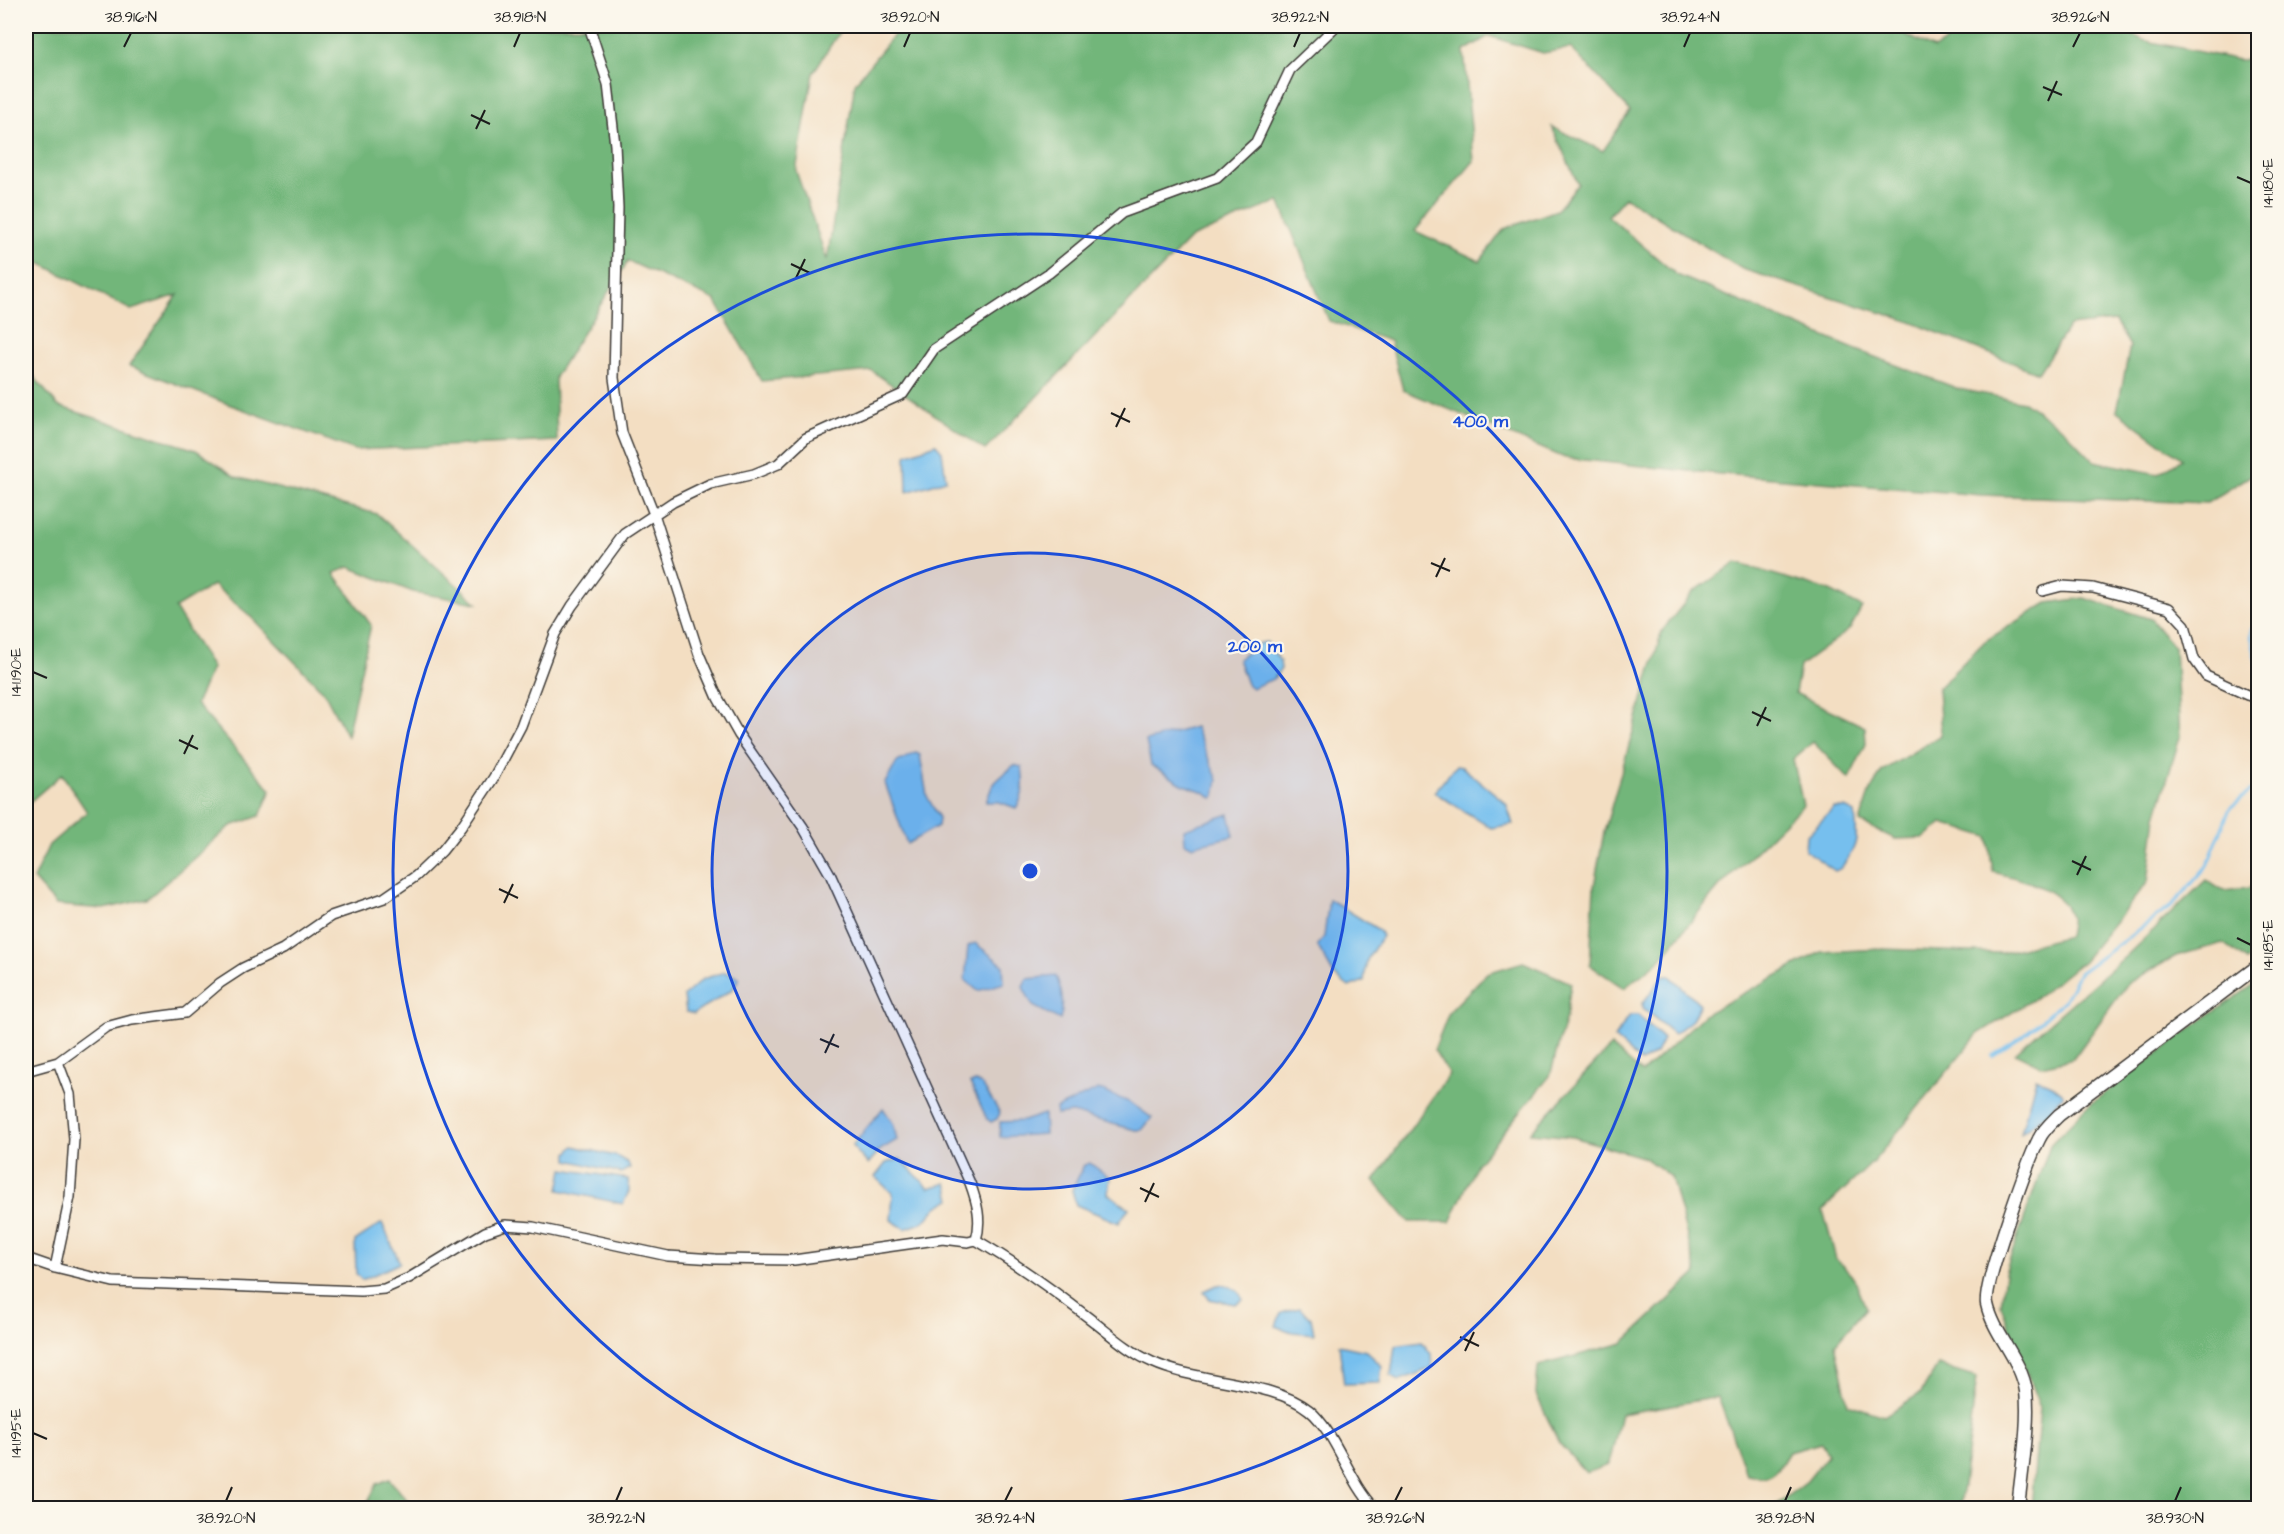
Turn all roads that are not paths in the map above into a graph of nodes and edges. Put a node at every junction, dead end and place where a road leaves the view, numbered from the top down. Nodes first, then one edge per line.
1 (589, 26) edge
2 (1336, 26) edge
3 (654, 514) junction
4 (2043, 591) dead end
5 (2259, 697) edge
6 (2259, 966) edge
7 (58, 1062) junction
8 (26, 1071) edge
9 (976, 1240) junction
10 (26, 1258) edge
11 (55, 1268) junction
12 (1375, 1509) edge
13 (2018, 1509) edge

1 - 3 street
2 - 3 street
3 - 7 street
3 - 9 street
4 - 5 street
6 - 13 street
7 - 8 street
7 - 11 street
9 - 11 street
9 - 12 street
10 - 11 street

